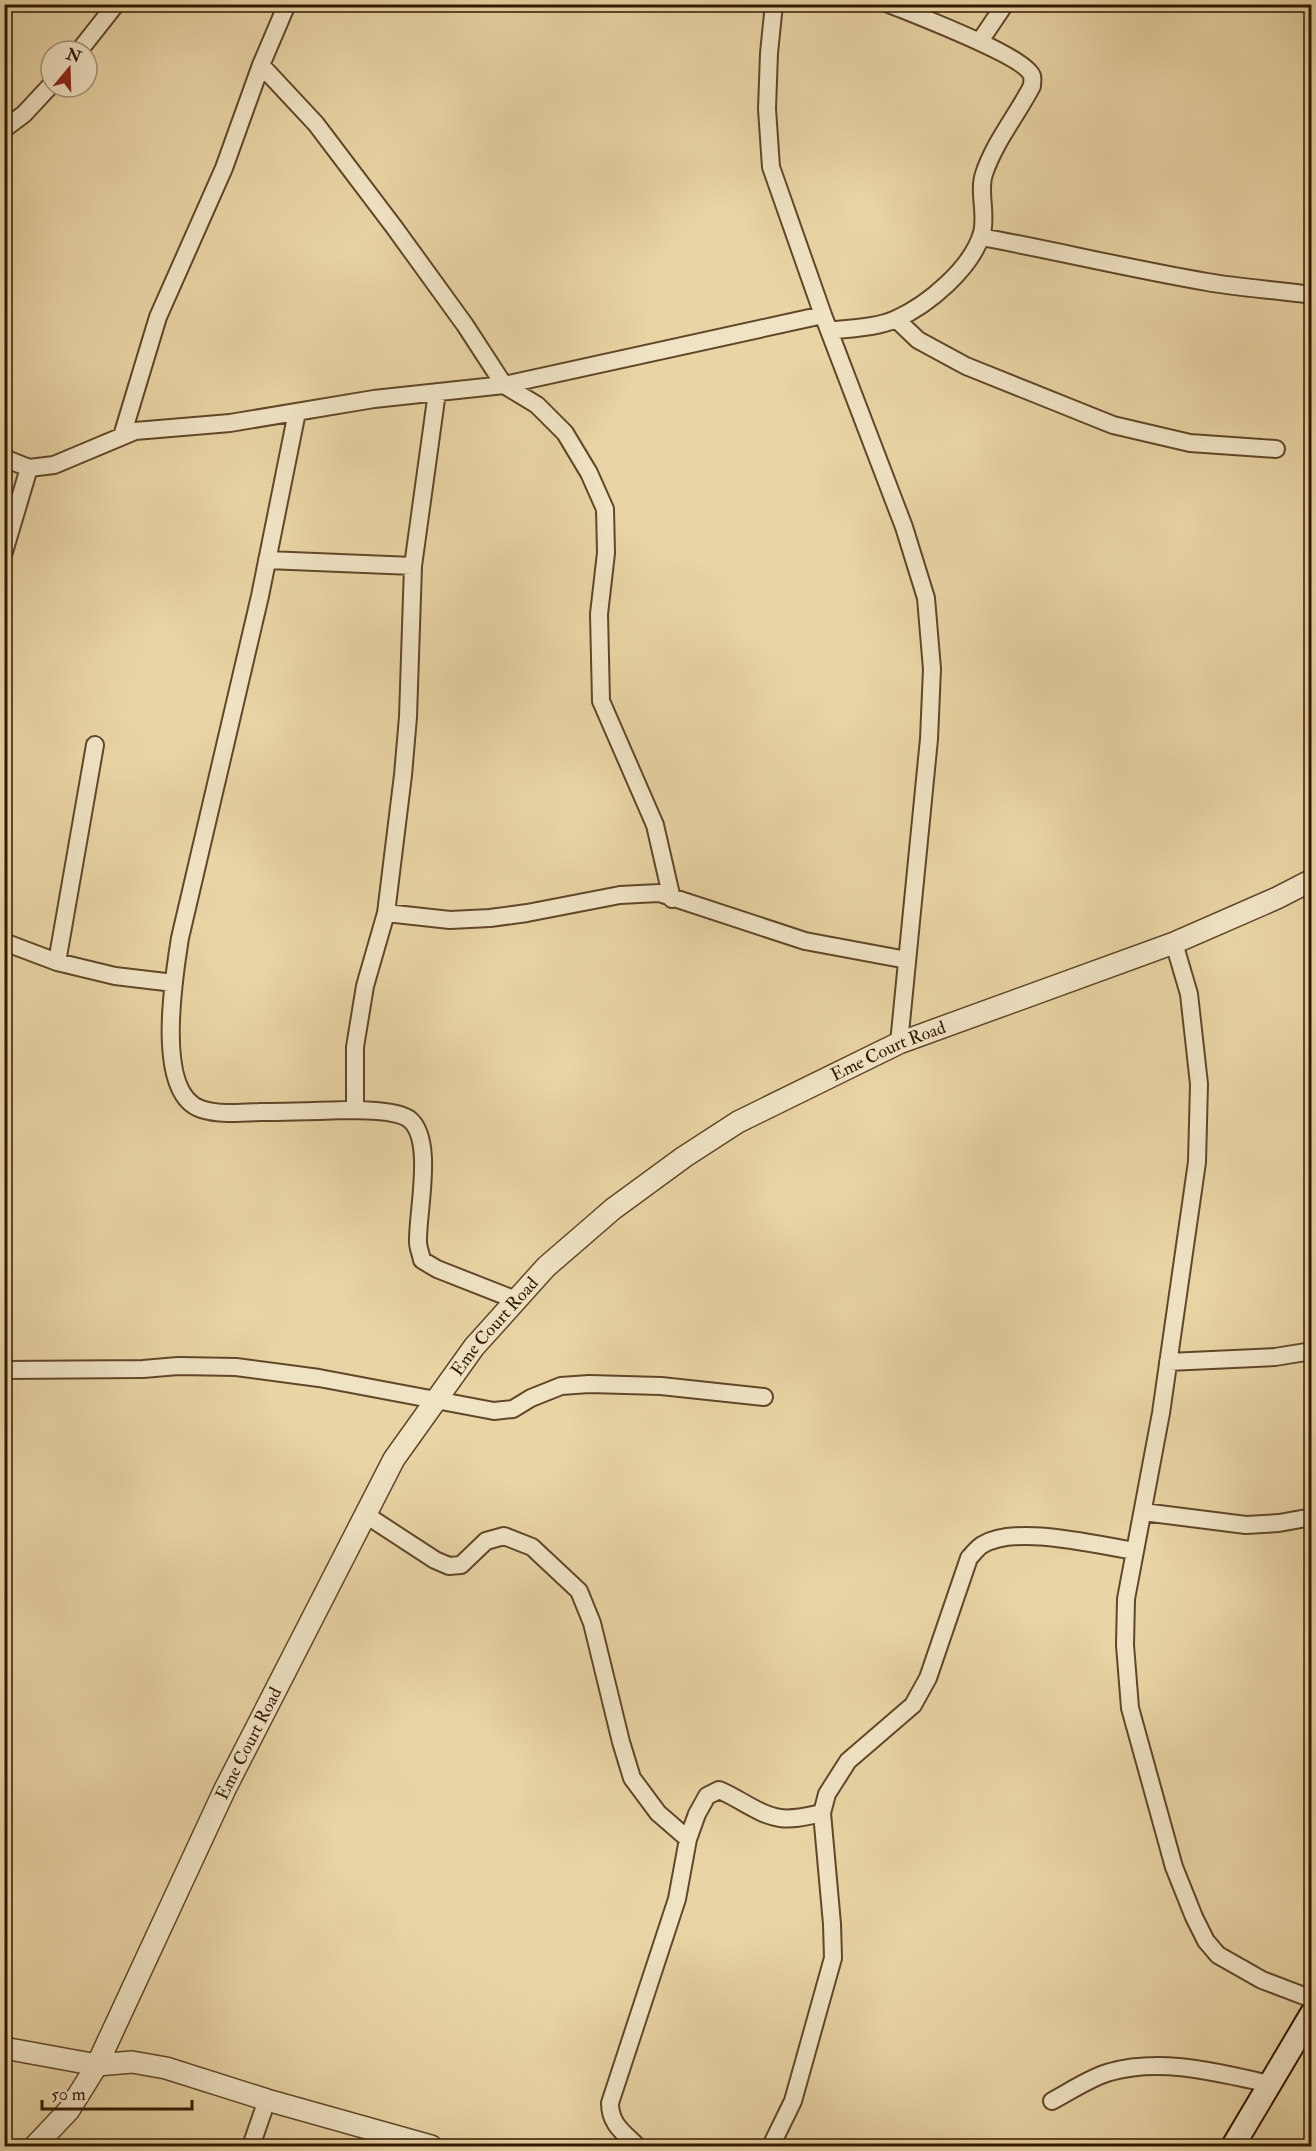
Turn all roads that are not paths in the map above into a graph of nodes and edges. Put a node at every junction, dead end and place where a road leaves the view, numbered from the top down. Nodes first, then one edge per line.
1 (116, 4) edge
2 (287, 4) edge
3 (774, 4) edge
4 (889, 4) edge
5 (1005, 4) edge
6 (88, 39) edge
7 (980, 41) junction
8 (261, 65) junction
9 (39, 98) edge
10 (4, 129) edge
11 (981, 237) junction
12 (1311, 295) edge
13 (896, 319) junction
14 (826, 323) junction
15 (504, 385) junction
16 (437, 392) junction
17 (297, 412) junction
18 (122, 436) junction
19 (1276, 449) dead end
20 (4, 458) edge
21 (29, 468) junction
22 (4, 552) edge
23 (267, 560) junction
24 (413, 566) junction
25 (95, 745) dead end
26 (1311, 880) edge
27 (672, 898) junction
28 (386, 913) junction
29 (4, 942) edge
30 (1174, 943) junction
31 (907, 960) junction
32 (57, 962) junction
33 (174, 982) junction
34 (899, 1043) junction
35 (355, 1110) junction
36 (516, 1300) junction
37 (1311, 1351) edge
38 (1168, 1362) junction
39 (4, 1370) edge
40 (764, 1398) dead end
41 (435, 1400) junction
42 (1143, 1512) junction
43 (366, 1515) junction
44 (1311, 1517) edge
45 (1135, 1551) junction
46 (822, 1813) junction
47 (688, 1839) junction
48 (1311, 2000) edge
49 (1311, 2013) edge
50 (4, 2048) edge
51 (97, 2065) junction
52 (1270, 2084) junction
53 (267, 2100) junction
54 (1052, 2101) dead end
55 (35, 2146) edge
56 (251, 2146) edge
57 (431, 2146) edge
58 (637, 2146) edge
59 (771, 2146) edge
60 (1233, 2146) edge

1 - 6 street
2 - 8 street
3 - 14 street
4 - 7 street
5 - 7 street
7 - 11 street
8 - 15 street
8 - 18 street
9 - 10 street
11 - 12 street
11 - 13 street
13 - 14 street
13 - 19 street
14 - 15 street
14 - 31 street
15 - 16 street
15 - 27 street
16 - 17 street
16 - 24 street
17 - 18 street
17 - 23 street
18 - 21 street
20 - 21 street
21 - 22 street
23 - 24 street
23 - 33 street
24 - 28 street
25 - 32 street
26 - 30 street, Eme Court Road
27 - 28 street
27 - 31 street
28 - 35 street
29 - 32 street
30 - 34 street, Eme Court Road
30 - 38 street
31 - 34 street
32 - 33 street
33 - 35 street
34 - 36 street, Eme Court Road
35 - 36 street
36 - 41 street, Eme Court Road
37 - 38 street
38 - 42 street
39 - 41 street
40 - 41 street
41 - 43 street, Eme Court Road
42 - 44 street
42 - 45 street
43 - 47 street
43 - 51 street, Eme Court Road
45 - 46 street
45 - 48 street
46 - 47 street
46 - 59 street
47 - 58 street
49 - 52 main road
50 - 51 street
51 - 53 street
51 - 55 street, Eme Court Road
52 - 54 street
52 - 60 main road
53 - 56 street
53 - 57 street

